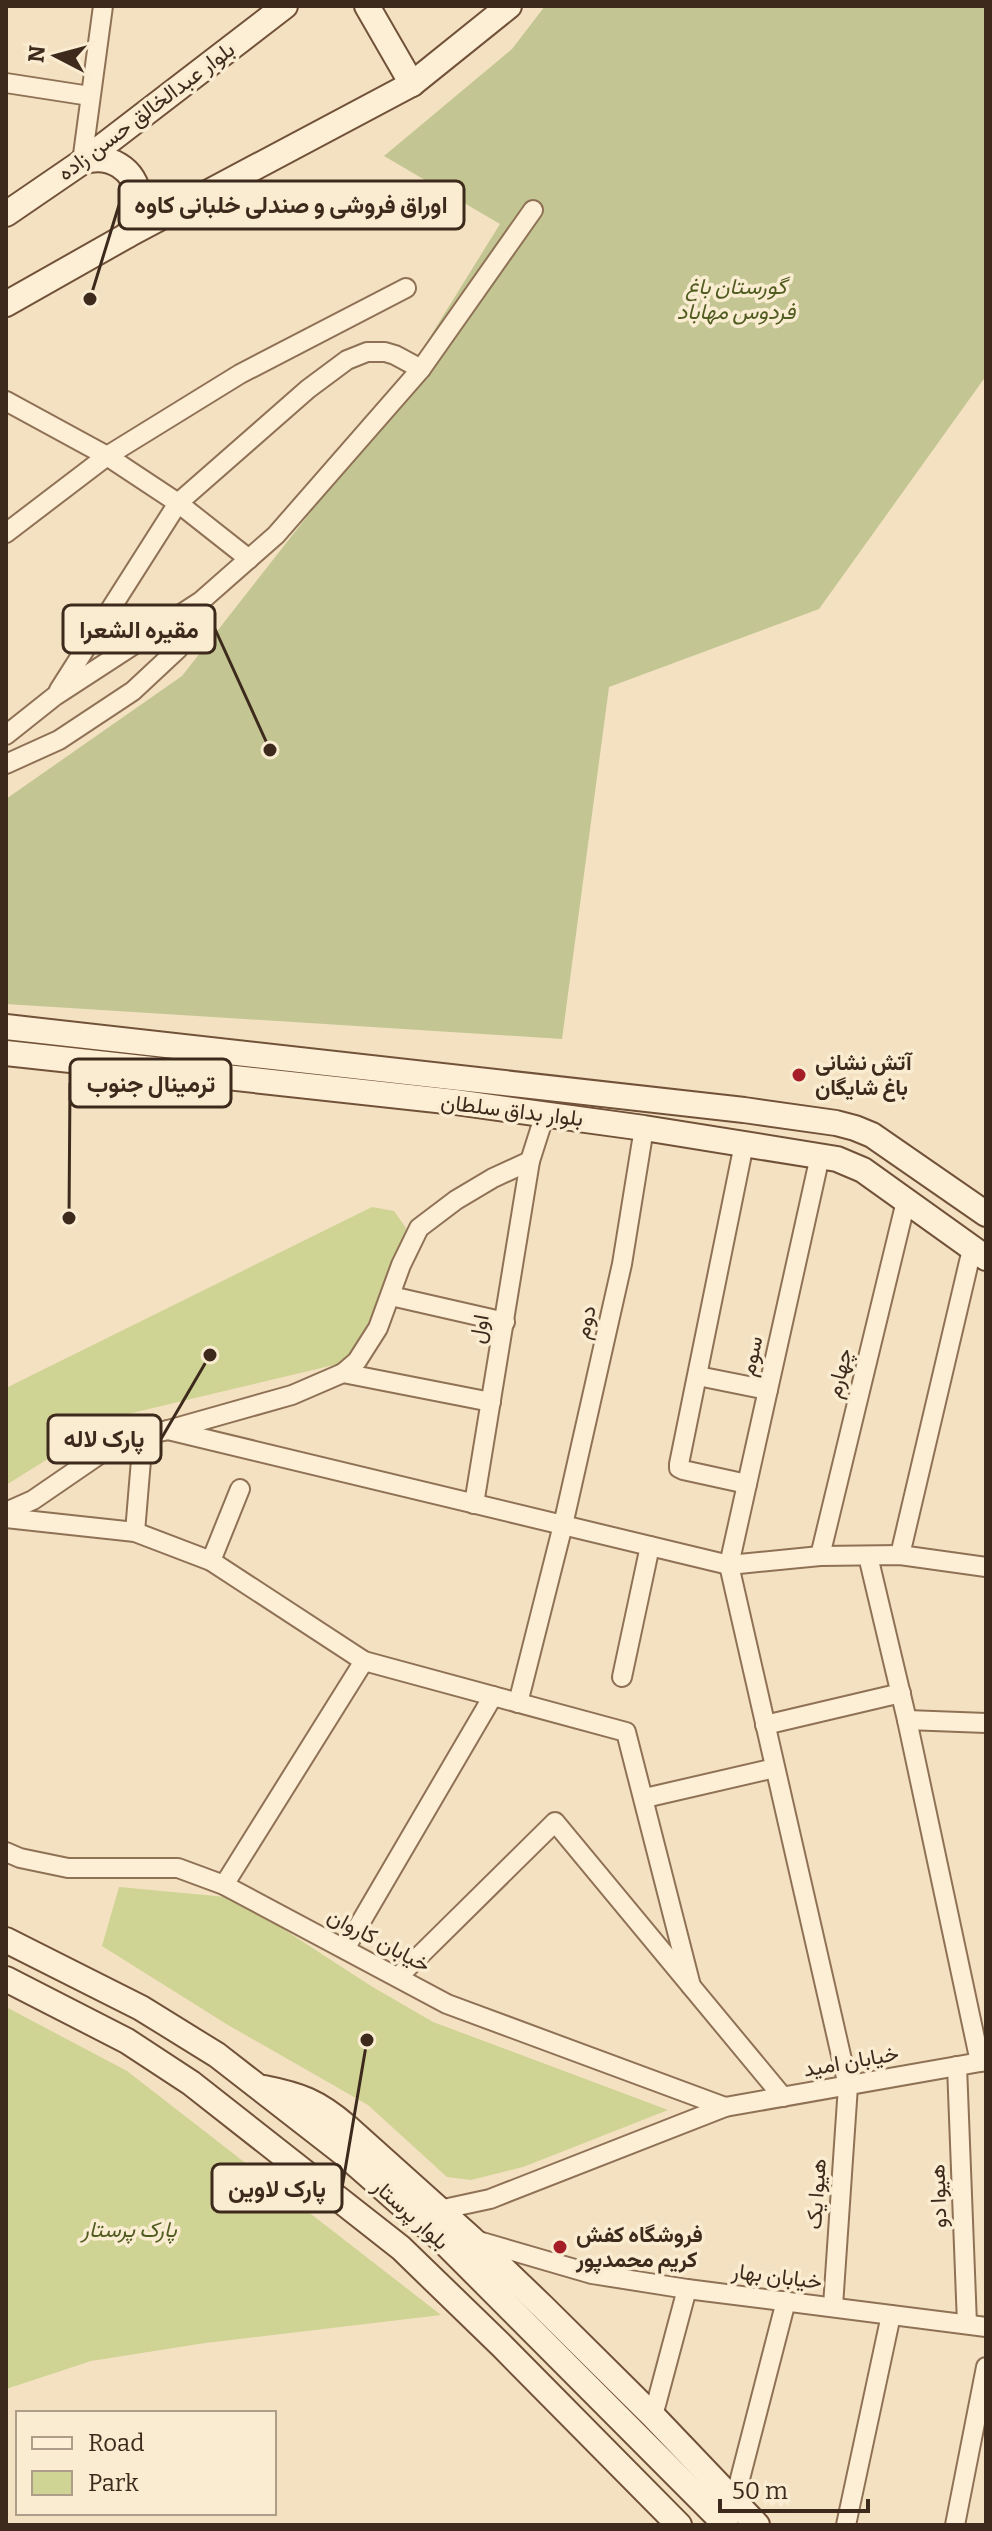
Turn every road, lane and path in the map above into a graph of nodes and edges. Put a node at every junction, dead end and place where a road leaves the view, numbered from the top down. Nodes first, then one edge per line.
1 (103, 6) edge
2 (285, 6) edge
3 (367, 6) edge
4 (509, 6) edge
5 (6, 83) edge
6 (405, 88) junction
7 (90, 96) junction
8 (82, 162) junction
9 (533, 210) dead end
10 (6, 214) edge
11 (128, 235) junction
12 (406, 288) dead end
13 (6, 304) edge
14 (421, 369) junction
15 (6, 401) edge
16 (107, 456) junction
17 (178, 503) junction
18 (6, 533) edge
19 (249, 559) junction
20 (201, 601) junction
21 (55, 696) junction
22 (6, 735) edge
23 (6, 764) edge
24 (6, 1027) edge
25 (6, 1053) edge
26 (725, 1108) junction
27 (770, 1113) junction
28 (545, 1114) junction
29 (644, 1128) junction
30 (743, 1144) junction
31 (820, 1156) junction
32 (530, 1161) junction
33 (906, 1201) junction
34 (986, 1214) edge
35 (979, 1253) edge
36 (391, 1296) junction
37 (505, 1322) junction
38 (343, 1373) junction
39 (698, 1376) junction
40 (768, 1390) junction
41 (491, 1402) junction
42 (168, 1430) junction
43 (143, 1436) junction
44 (747, 1484) junction
45 (240, 1489) dead end
46 (474, 1504) junction
47 (6, 1512) edge
48 (6, 1518) edge
49 (563, 1525) junction
50 (135, 1532) junction
51 (650, 1546) junction
52 (900, 1555) junction
53 (820, 1556) junction
54 (868, 1556) junction
55 (211, 1561) junction
56 (729, 1565) junction
57 (986, 1567) edge
58 (364, 1661) junction
59 (622, 1677) dead end
60 (901, 1693) junction
61 (493, 1696) junction
62 (518, 1703) junction
63 (907, 1720) junction
64 (986, 1723) edge
65 (765, 1725) junction
66 (775, 1768) junction
67 (645, 1798) junction
68 (6, 1852) edge
69 (224, 1885) junction
70 (6, 1940) edge
71 (345, 1949) junction
72 (398, 1977) junction
73 (6, 1979) edge
74 (691, 1986) junction
75 (983, 2062) edge
76 (957, 2066) junction
77 (848, 2086) junction
78 (260, 2087) junction
79 (783, 2097) junction
80 (725, 2107) junction
81 (439, 2210) junction
82 (472, 2239) junction
83 (687, 2289) junction
84 (786, 2301) junction
85 (833, 2306) junction
86 (891, 2315) junction
87 (976, 2325) edge
88 (986, 2367) edge
89 (653, 2416) junction
90 (730, 2514) edge
91 (679, 2525) edge
92 (757, 2525) edge
93 (846, 2525) edge
94 (955, 2525) edge

1 - 7 street
2 - 8 main road, بلوار عبدالخالق حسن زاده
3 - 6 main road
4 - 6 main road
5 - 7 street
6 - 11 main road
7 - 8 street
8 - 10 main road, بلوار عبدالخالق حسن زاده
8 - 11 main road
9 - 14 street
11 - 13 main road
12 - 16 street
14 - 17 street
14 - 19 street
15 - 16 street
16 - 17 street
16 - 18 street
17 - 19 street
17 - 21 street
19 - 20 street
20 - 21 street
20 - 23 street
21 - 22 street
24 - 26 main road, بلوار بداق سلطان
25 - 28 main road, بلوار بداق سلطان
26 - 27 main road, بلوار بداق سلطان
26 - 30 main road
27 - 30 main road
27 - 34 main road, بلوار بداق سلطان
28 - 29 main road, بلوار بداق سلطان
28 - 32 street, اول
29 - 30 main road, بلوار بداق سلطان
29 - 49 street, دوم
30 - 31 main road, بلوار بداق سلطان
30 - 39 street
31 - 33 main road, بلوار بداق سلطان
31 - 40 street, سوم
32 - 36 street
32 - 37 street, اول
33 - 35 main road, بلوار بداق سلطان
33 - 53 street, چهارم
35 - 52 street
36 - 37 street
36 - 38 street
37 - 41 street, اول
38 - 41 street
38 - 42 street
39 - 40 street
39 - 44 street
40 - 44 street, سوم
41 - 46 street, اول
42 - 43 street
42 - 46 street
43 - 47 street
43 - 50 street
44 - 56 street, سوم
45 - 55 street
46 - 49 street
48 - 50 street
49 - 51 street
49 - 62 street, دوم
50 - 55 street
51 - 56 street
51 - 59 street
52 - 54 street
52 - 57 street
53 - 54 street
53 - 56 street
54 - 60 street
55 - 58 street
56 - 65 street, هیوا یک
58 - 61 street
58 - 69 street
60 - 63 street
60 - 65 street
61 - 62 street
61 - 71 street
62 - 67 street
63 - 64 street
63 - 75 street
65 - 66 street, هیوا یک
66 - 67 street
66 - 77 street, هیوا یک
67 - 74 street
68 - 69 street, خیابان کاروان
69 - 71 street, خیابان کاروان
70 - 78 main road, بلوار پرستار
71 - 72 street, خیابان کاروان
72 - 74 street
72 - 80 street, خیابان کاروان
73 - 91 main road, بلوار پرستار
74 - 79 street
75 - 76 street, خیابان امید
76 - 77 street, خیابان امید
76 - 87 street, هیوا دو
77 - 79 street, خیابان امید
77 - 85 street, هیوا یک
78 - 81 main road
78 - 90 main road, بلوار پرستار
79 - 80 street, خیابان امید
80 - 81 street, خیابان امید
81 - 82 main road
82 - 83 street, خیابان بهار
82 - 89 main road
83 - 84 street, خیابان بهار
83 - 89 street
84 - 85 street, خیابان بهار
84 - 90 street
85 - 86 street, خیابان بهار
86 - 87 street, خیابان بهار
86 - 93 street
88 - 94 street
89 - 90 main road
90 - 92 main road

